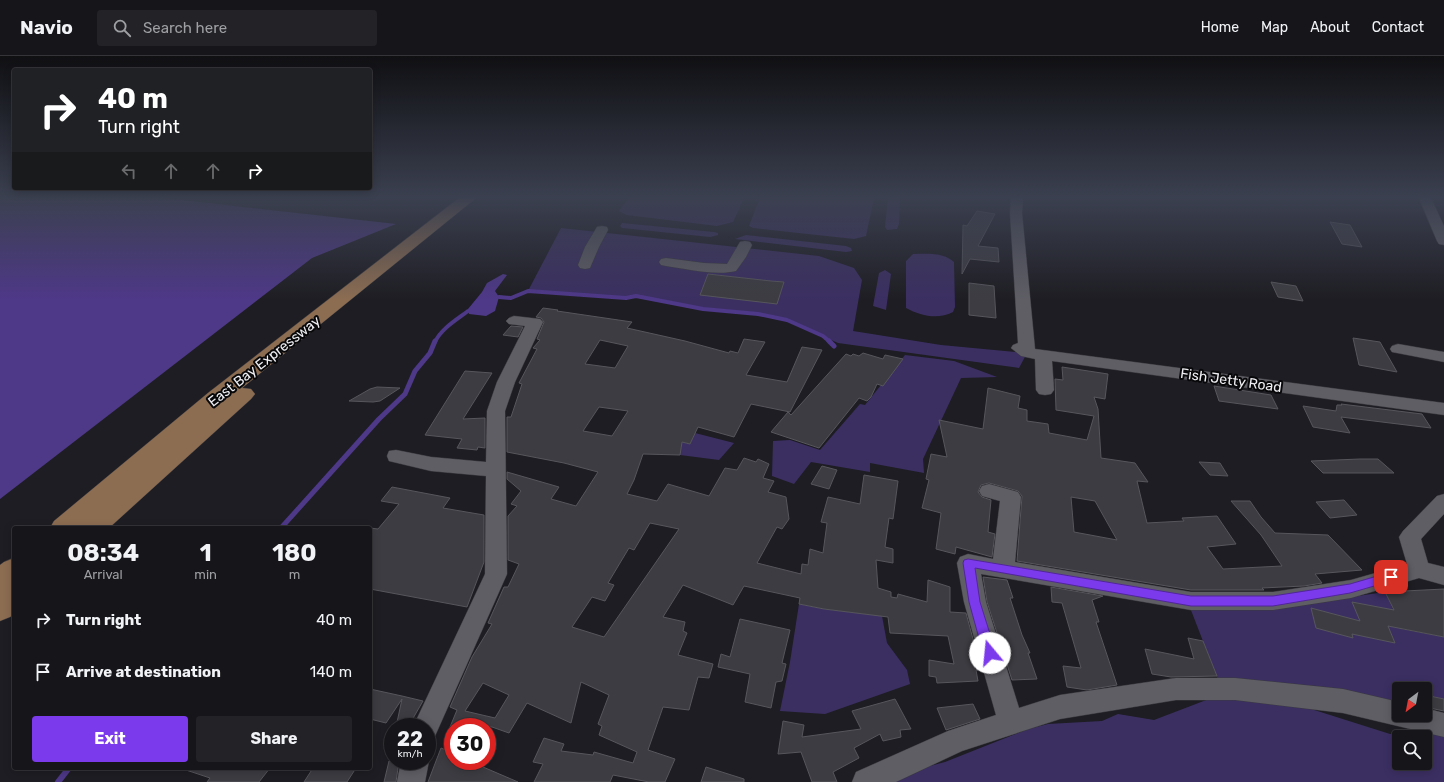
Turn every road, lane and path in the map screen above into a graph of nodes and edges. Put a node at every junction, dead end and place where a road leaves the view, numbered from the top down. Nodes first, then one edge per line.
1 (426, 232) edge
2 (444, 232) edge
3 (601, 232) edge
4 (1018, 232) edge
5 (1441, 232) edge
6 (1444, 242) edge
7 (745, 245) dead end
8 (666, 262) dead end
9 (585, 265) dead end
10 (514, 321) dead end
11 (1398, 349) dead end
12 (1030, 352) junction
13 (1444, 357) edge
14 (1045, 390) dead end
15 (1444, 409) edge
16 (396, 456) dead end
17 (496, 470) junction
18 (989, 491) dead end
19 (1444, 501) edge
20 (65, 526) edge
21 (94, 526) edge
22 (1003, 569) junction
23 (1419, 569) junction
24 (12, 571) edge
25 (1444, 576) edge
26 (0, 581) edge
27 (12, 599) edge
28 (0, 609) edge
29 (1392, 713) edge
30 (430, 718) edge
31 (1431, 722) edge
32 (1011, 723) junction
33 (1444, 725) edge
34 (413, 770) edge
35 (411, 782) edge
36 (866, 782) edge

1 - 20 main road, East Bay Expressway
2 - 21 main road, East Bay Expressway
3 - 9 street
4 - 12 street
5 - 6 street
7 - 8 street
10 - 17 street
11 - 13 street
12 - 14 street
12 - 15 street, Fish Jetty Road
16 - 17 street
17 - 30 street
18 - 22 street
19 - 23 street
22 - 23 street
22 - 32 street
23 - 25 street
24 - 26 main road
27 - 28 main road
29 - 32 street
31 - 33 street
32 - 36 street
34 - 35 street

